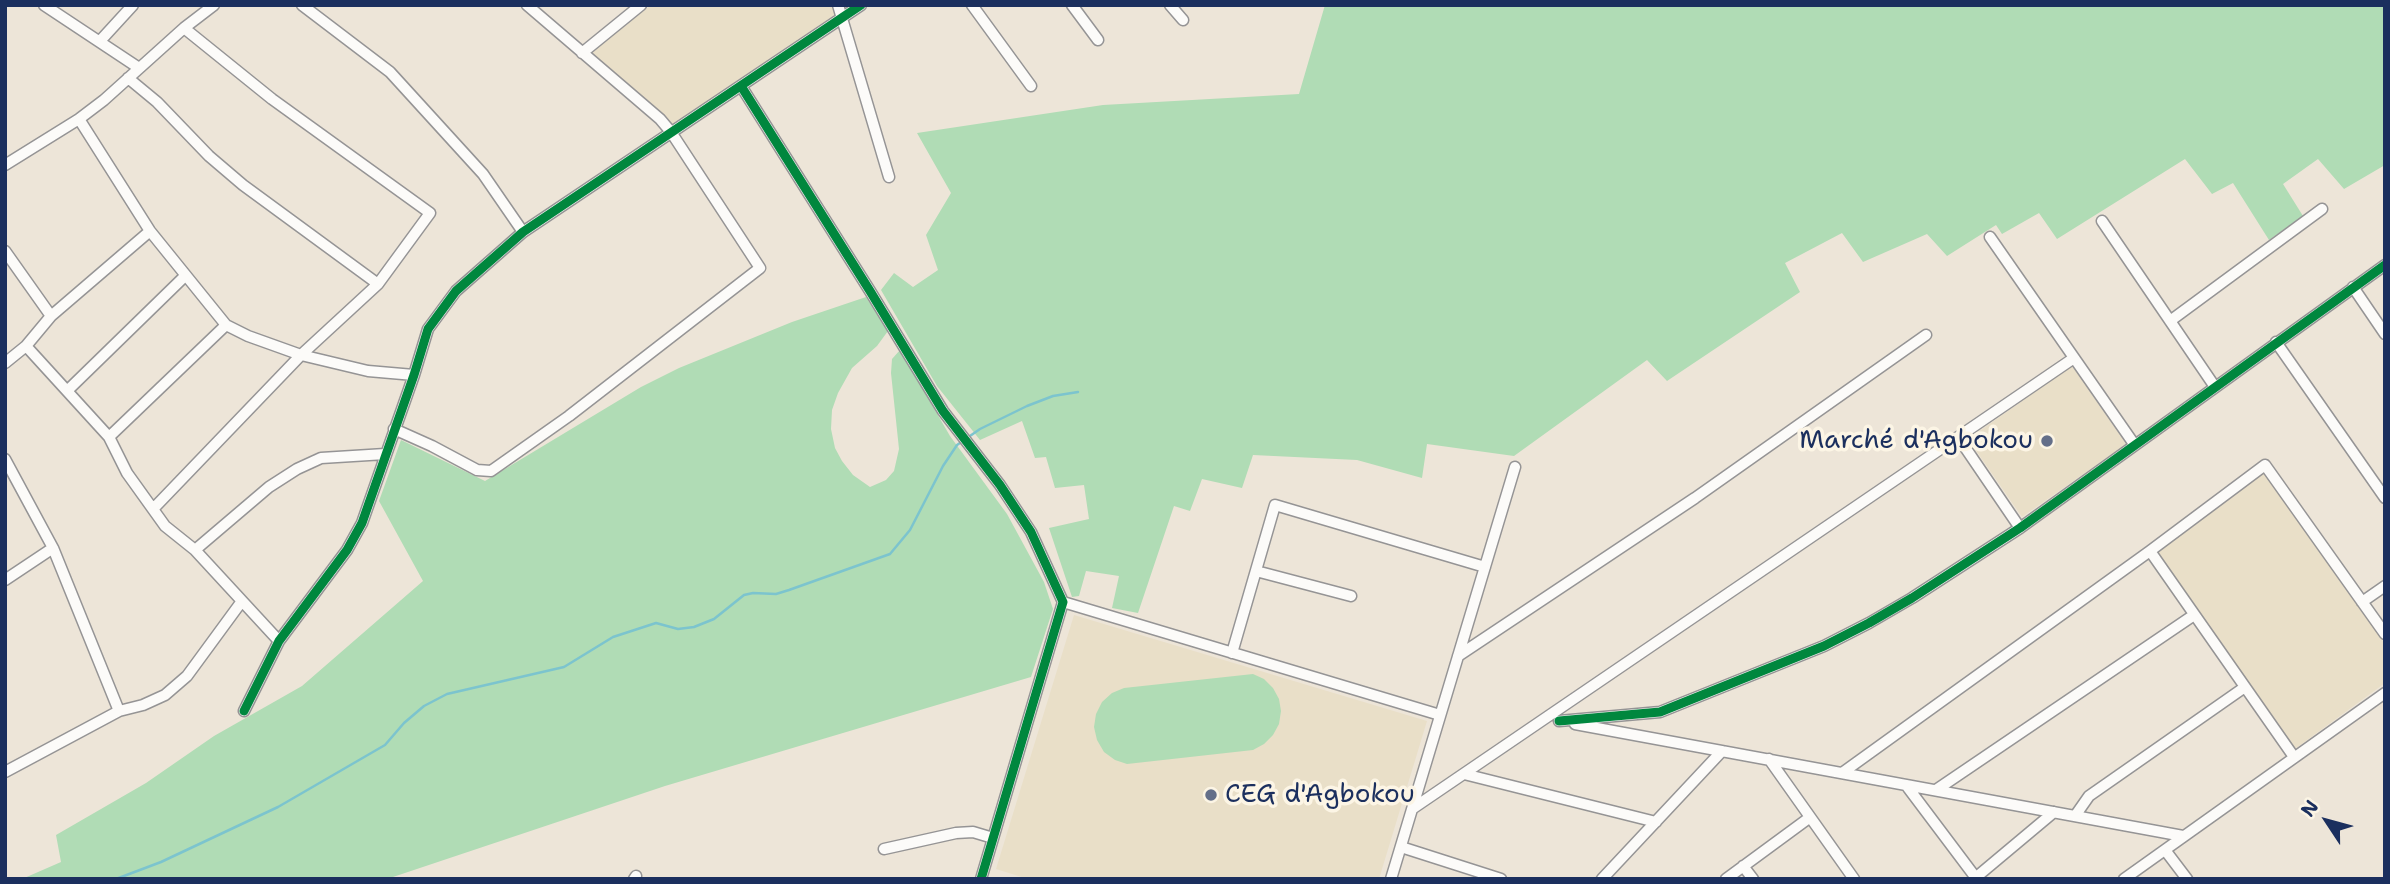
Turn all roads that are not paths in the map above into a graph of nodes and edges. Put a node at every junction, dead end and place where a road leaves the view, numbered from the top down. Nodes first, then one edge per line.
1 (44, 5) edge
2 (133, 5) edge
3 (214, 5) edge
4 (302, 5) edge
5 (527, 5) edge
6 (641, 5) edge
7 (838, 5) edge
8 (861, 5) edge
9 (972, 5) edge
10 (1072, 5) edge
11 (1170, 5) edge
12 (842, 16) junction
13 (1183, 20) dead end
14 (184, 28) junction
15 (1098, 40) dead end
16 (100, 41) junction
17 (582, 53) junction
18 (139, 68) junction
19 (128, 78) junction
20 (741, 86) junction
21 (1031, 86) dead end
22 (79, 119) junction
23 (671, 132) junction
24 (5, 165) edge
25 (889, 177) dead end
26 (2322, 209) dead end
27 (2102, 221) dead end
28 (150, 231) junction
29 (523, 232) junction
30 (1990, 237) dead end
31 (5, 251) edge
32 (2385, 265) edge
33 (185, 276) junction
34 (378, 284) junction
35 (2353, 288) junction
36 (51, 316) junction
37 (2170, 321) junction
38 (226, 326) junction
39 (2385, 334) edge
40 (1926, 335) dead end
41 (2276, 342) junction
42 (26, 346) junction
43 (301, 355) junction
44 (8, 356) edge
45 (2074, 358) junction
46 (414, 375) junction
47 (2215, 387) junction
48 (68, 390) junction
49 (394, 429) junction
50 (110, 437) junction
51 (1958, 437) junction
52 (2134, 444) junction
53 (385, 454) junction
54 (6, 463) edge
55 (1515, 467) dead end
56 (2385, 498) edge
57 (153, 508) junction
58 (2020, 528) junction
59 (53, 548) junction
60 (195, 550) junction
61 (2150, 551) junction
62 (1485, 566) junction
63 (1256, 571) junction
64 (5, 580) edge
65 (2385, 586) edge
66 (1351, 596) dead end
67 (242, 601) junction
68 (1063, 602) junction
69 (2362, 602) junction
70 (2194, 615) junction
71 (2385, 634) edge
72 (279, 641) junction
73 (1232, 653) junction
74 (1458, 656) junction
75 (2245, 687) junction
76 (2385, 693) edge
77 (119, 711) junction
78 (244, 711) dead end
79 (1440, 715) junction
80 (1547, 718) junction
81 (1559, 721) junction
82 (1722, 751) junction
83 (2294, 757) junction
84 (1769, 760) junction
85 (5, 772) edge
86 (1842, 773) junction
87 (1464, 775) junction
88 (1906, 785) junction
89 (1936, 790) junction
90 (1412, 809) junction
91 (2054, 812) junction
92 (2075, 816) junction
93 (1809, 818) junction
94 (1656, 822) junction
95 (2183, 836) junction
96 (993, 838) junction
97 (1401, 847) junction
98 (884, 849) dead end
99 (2165, 849) junction
100 (1744, 866) junction
101 (1975, 878) edge
102 (981, 879) edge
103 (1391, 879) edge
104 (1501, 879) edge
105 (1602, 879) edge
106 (1726, 879) edge
107 (1753, 879) edge
108 (1854, 879) edge
109 (2124, 879) edge
110 (2187, 879) edge

1 - 16 street
2 - 16 street
3 - 14 street
4 - 29 street
5 - 17 street
6 - 17 street
7 - 12 street
8 - 12 street
9 - 21 street
10 - 15 street
11 - 13 street
12 - 20 street
12 - 25 street
14 - 18 street
14 - 34 street
16 - 18 street
17 - 23 street
18 - 19 street
19 - 22 street
19 - 34 street
20 - 23 street
20 - 68 street
22 - 24 street
22 - 28 street
23 - 29 street
23 - 49 street
26 - 37 street
27 - 37 street
28 - 33 street
28 - 36 street
29 - 46 street
30 - 45 street
31 - 36 street
32 - 35 street
33 - 38 street
33 - 48 street
34 - 43 street
35 - 39 street
35 - 41 street
36 - 42 street
37 - 47 street
38 - 43 street
38 - 50 street
40 - 74 street
41 - 47 street
41 - 56 street
42 - 44 street
42 - 48 street
43 - 46 street
43 - 57 street
45 - 51 street
45 - 52 street
46 - 49 street
47 - 52 street
48 - 50 street
49 - 53 street
50 - 57 street
51 - 58 street
51 - 80 street
52 - 58 street
53 - 60 street
53 - 72 street
54 - 59 street
55 - 62 street
57 - 60 street
58 - 81 street
59 - 64 street
59 - 77 street
60 - 67 street
61 - 69 street
61 - 70 street
61 - 86 street
62 - 63 street
62 - 74 street
63 - 66 street
63 - 73 street
65 - 69 street
67 - 72 street
67 - 77 street
68 - 73 street
68 - 96 street
69 - 71 street
70 - 75 street
70 - 89 street
72 - 78 street
73 - 79 street
74 - 79 street
75 - 83 street
75 - 92 street
76 - 83 street
77 - 85 street
79 - 90 street
80 - 81 street
80 - 87 street
81 - 82 street
82 - 84 street
82 - 94 street
83 - 95 street
84 - 86 street
84 - 93 street
86 - 88 street
87 - 90 street
87 - 94 street
88 - 89 street
88 - 101 street
89 - 91 street
90 - 97 street
91 - 92 street
91 - 101 street
92 - 95 street
93 - 100 street
93 - 108 street
94 - 105 street
95 - 99 street
96 - 98 street
96 - 102 street
97 - 103 street
97 - 104 street
99 - 109 street
99 - 110 street
100 - 106 street
100 - 107 street

